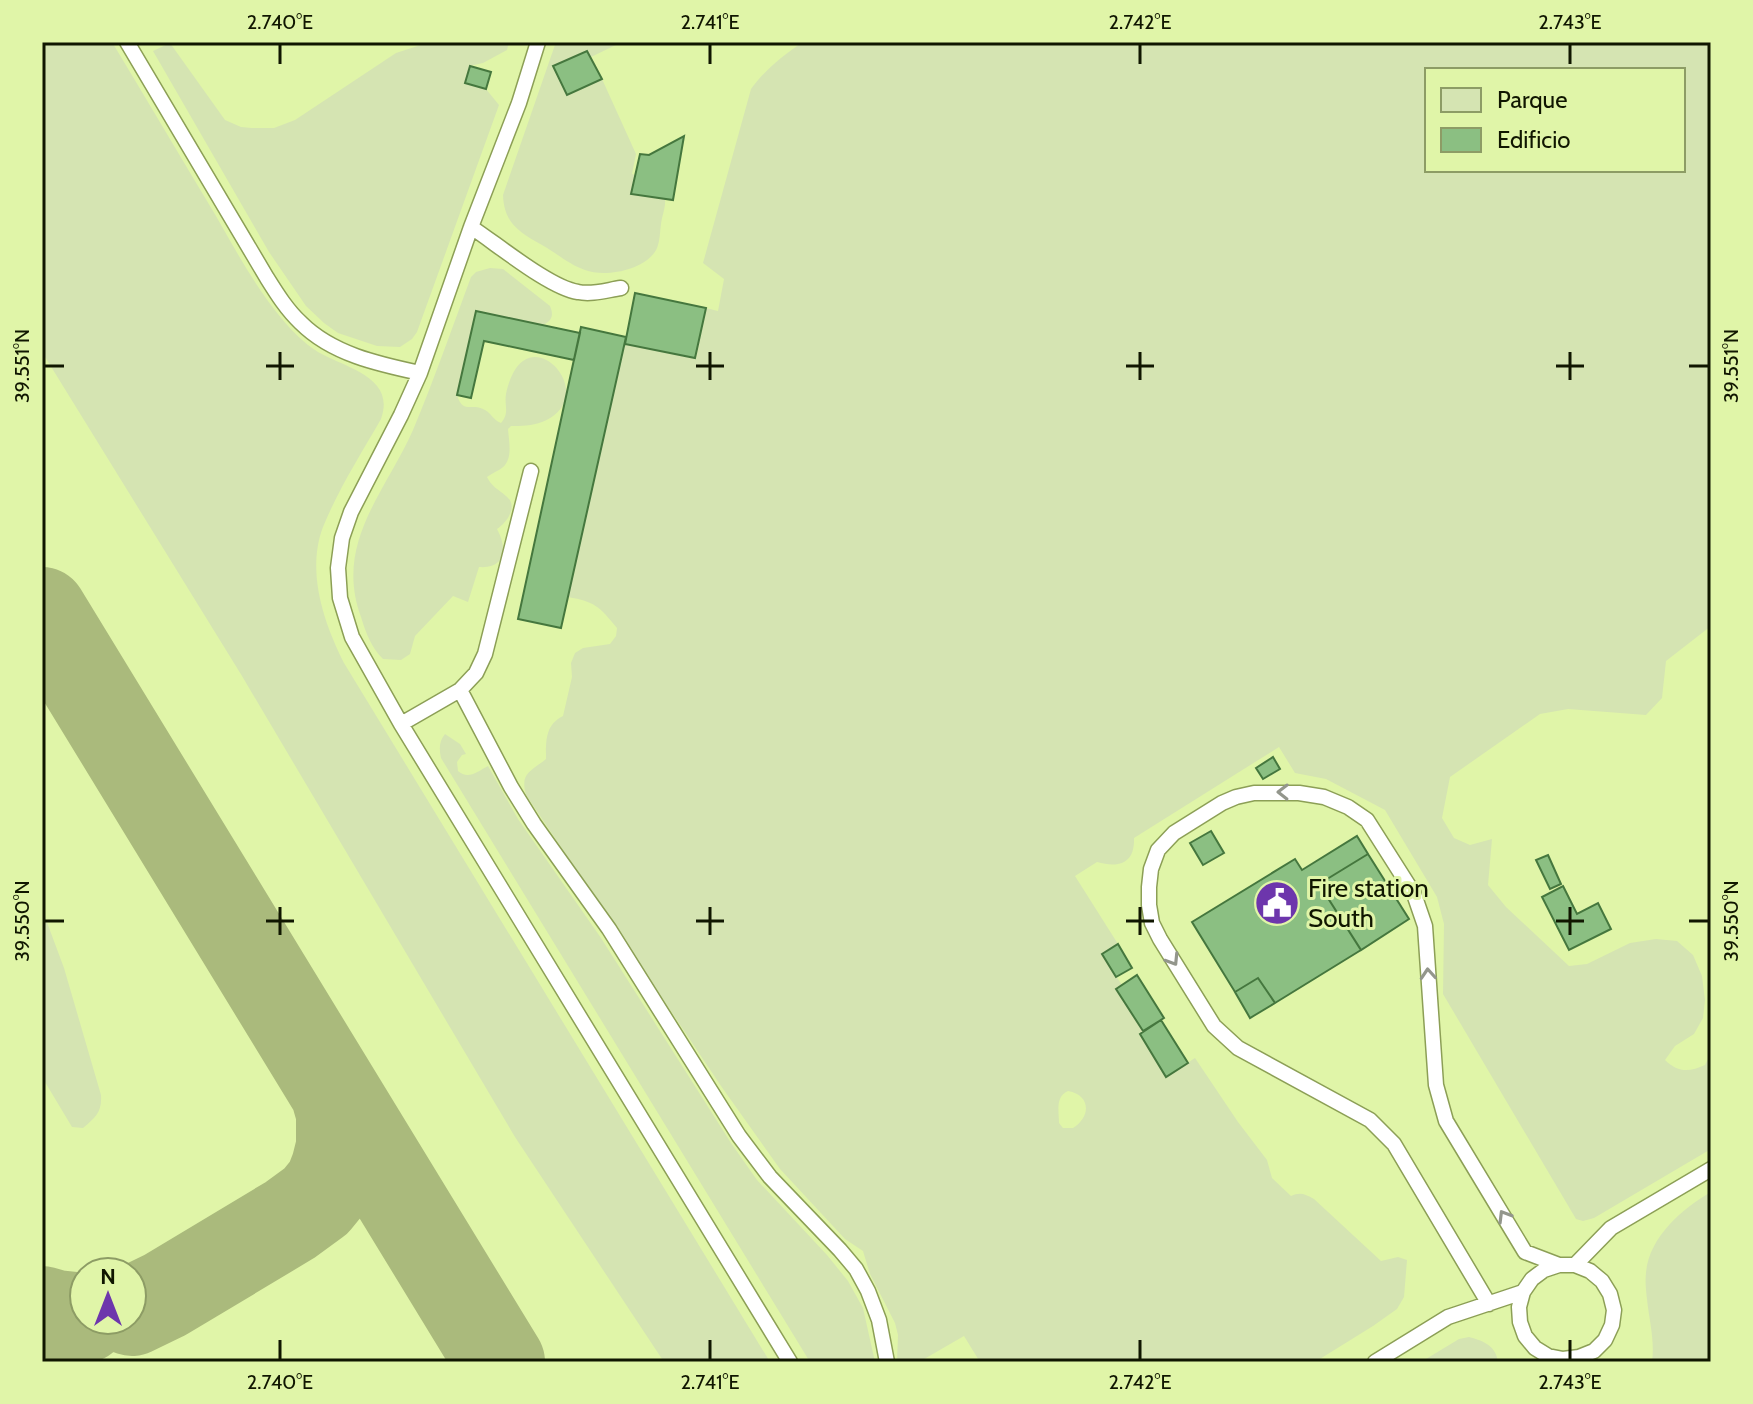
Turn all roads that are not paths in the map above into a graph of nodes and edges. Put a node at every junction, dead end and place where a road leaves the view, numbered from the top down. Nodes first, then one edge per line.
1 (127, 42) edge
2 (538, 42) edge
3 (471, 227) junction
4 (621, 288) dead end
5 (420, 373) junction
6 (531, 471) dead end
7 (460, 690) junction
8 (401, 724) junction
9 (1711, 1169) edge
10 (1567, 1265) junction
11 (1523, 1292) junction
12 (1489, 1304) junction
13 (1547, 1359) edge
14 (790, 1362) edge
15 (887, 1362) edge
16 (1375, 1362) edge

1 - 5 lane
2 - 3 lane
3 - 4 lane
3 - 5 lane
5 - 8 lane
6 - 7 lane
7 - 8 lane
7 - 15 lane
8 - 14 lane
9 - 10 lane
10 - 11 lane
10 -> 12 lane
10 - 13 lane
11 - 12 lane
11 - 13 lane
12 - 16 lane

